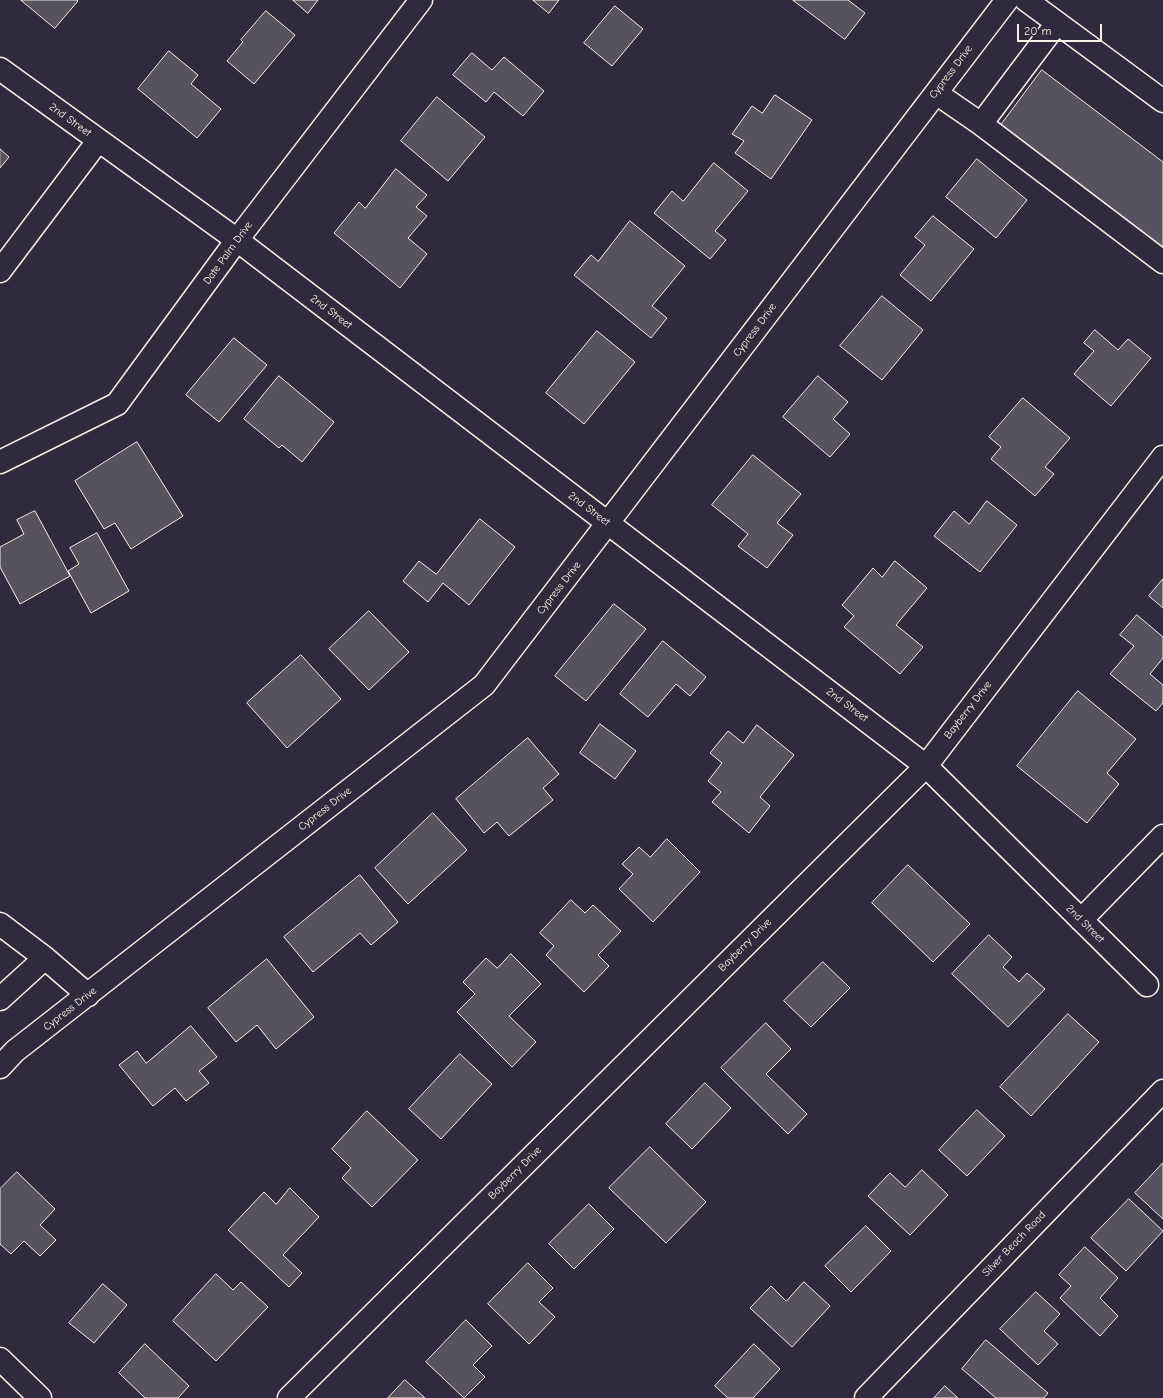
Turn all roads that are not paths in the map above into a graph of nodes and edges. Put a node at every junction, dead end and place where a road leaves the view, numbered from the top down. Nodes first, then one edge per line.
1 (421, 0) edge
2 (1007, 0) edge
3 (1026, 0) edge
4 (1057, 24) junction
5 (0, 69) edge
6 (936, 93) junction
7 (1163, 102) edge
8 (981, 124) junction
9 (98, 141) junction
10 (237, 240) junction
11 (1163, 262) edge
12 (0, 271) edge
13 (1163, 457) edge
14 (0, 462) edge
15 (608, 523) junction
16 (926, 766) junction
17 (1163, 836) edge
18 (1081, 920) junction
19 (0, 924) edge
20 (45, 958) junction
21 (1147, 985) dead end
22 (88, 995) junction
23 (0, 999) edge
24 (0, 1067) edge
25 (1163, 1091) edge
26 (0, 1359) edge
27 (40, 1398) edge
28 (289, 1398) edge
29 (866, 1398) edge

1 - 10 street, Date Palm Drive
2 - 6 street, Cypress Drive
3 - 4 street
4 - 7 street
4 - 8 street
5 - 9 street, 2nd Street
6 - 8 street
6 - 15 street, Cypress Drive
8 - 11 street
9 - 10 street, 2nd Street
9 - 12 street
10 - 14 street, Date Palm Drive
10 - 15 street, 2nd Street
13 - 16 street, Bayberry Drive
15 - 16 street, 2nd Street
15 - 22 street, Cypress Drive
16 - 18 street, 2nd Street
16 - 28 street, Bayberry Drive
17 - 18 street
18 - 21 street, 2nd Street
19 - 20 street
20 - 22 street
20 - 23 street
22 - 24 street, Cypress Drive
25 - 29 street, Silver Beach Road
26 - 27 street

